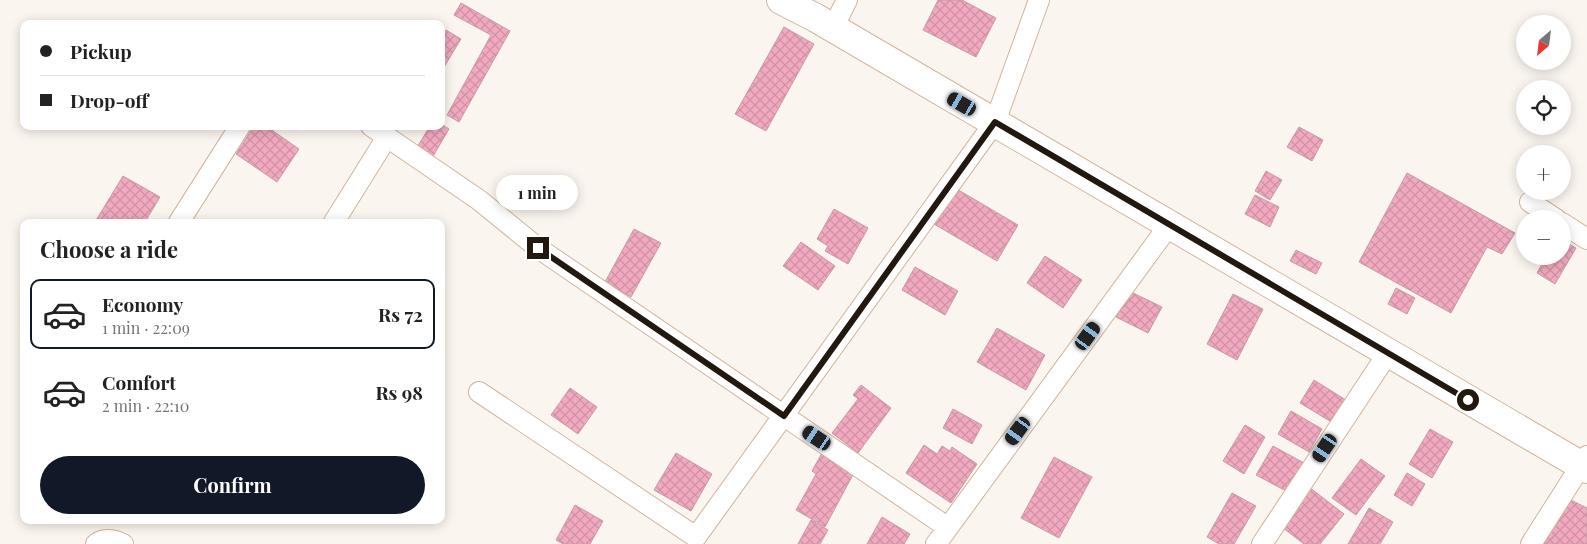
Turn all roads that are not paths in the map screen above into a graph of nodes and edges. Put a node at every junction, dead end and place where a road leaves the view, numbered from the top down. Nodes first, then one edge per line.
1 (782, 0) edge
2 (847, 0) edge
3 (1039, 0) edge
4 (834, 28) junction
5 (995, 122) junction
6 (238, 130) edge
7 (379, 132) edge
8 (1530, 202) dead end
9 (1542, 210) edge
10 (182, 219) edge
11 (336, 219) edge
12 (1170, 224) junction
13 (1571, 229) edge
14 (1587, 239) edge
15 (1388, 352) junction
16 (479, 392) dead end
17 (784, 416) junction
18 (1585, 463) edge
19 (948, 527) junction
20 (694, 541) edge
21 (96, 544) edge
22 (123, 544) edge
23 (936, 544) edge
24 (1262, 544) edge
25 (1531, 544) edge

1 - 4 main road
2 - 4 street
3 - 5 street
4 - 5 main road
5 - 12 main road
5 - 17 street
6 - 10 street
7 - 11 street
7 - 17 street
8 - 9 street
12 - 15 main road
12 - 19 street
13 - 14 street
15 - 18 main road
15 - 24 street
16 - 20 street
17 - 19 street
17 - 20 street
18 - 25 street
19 - 23 street
21 - 22 street

